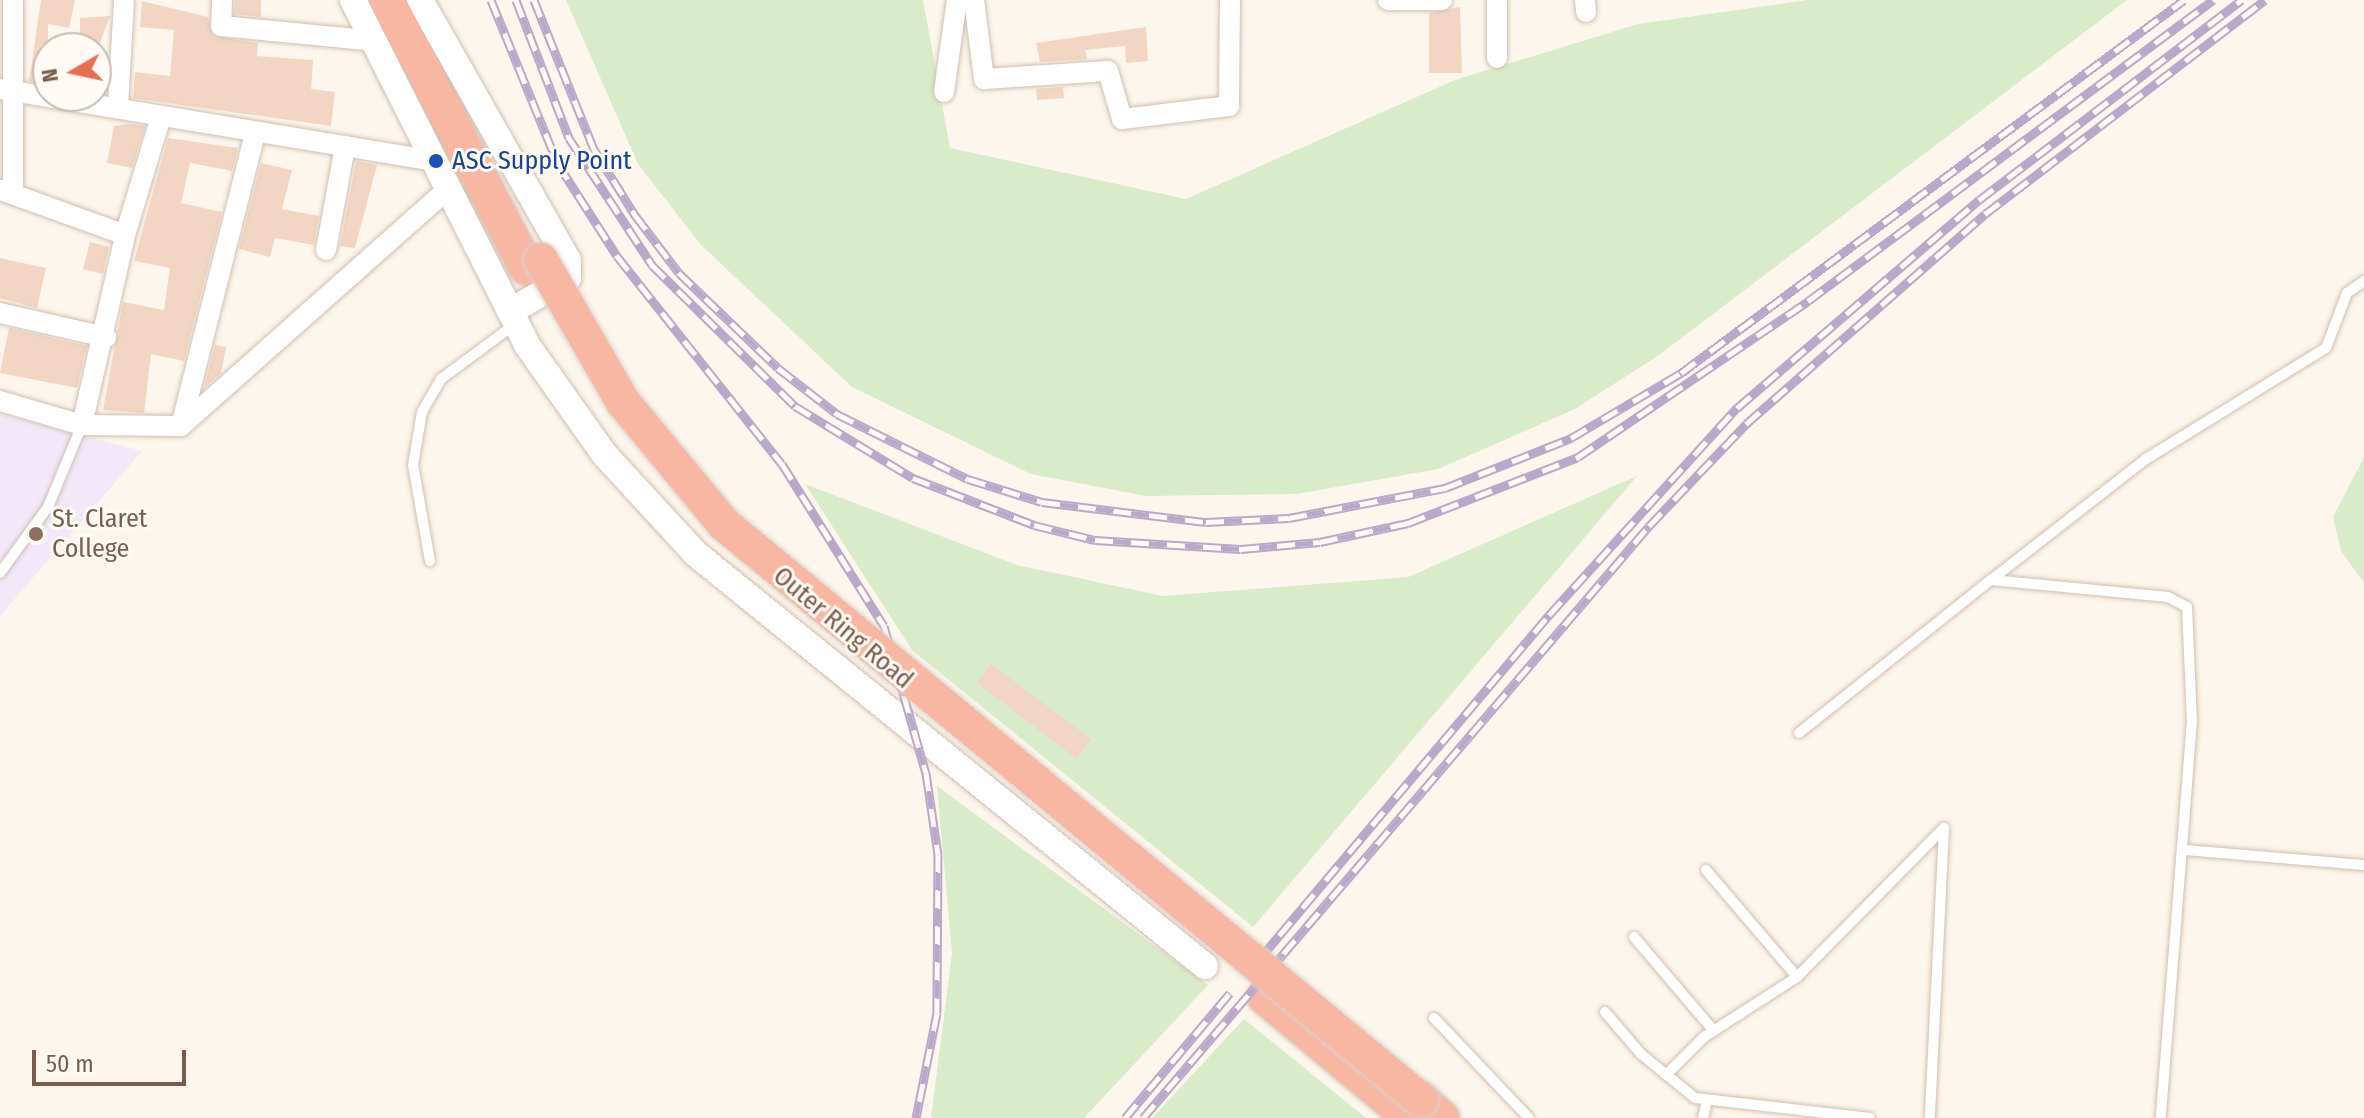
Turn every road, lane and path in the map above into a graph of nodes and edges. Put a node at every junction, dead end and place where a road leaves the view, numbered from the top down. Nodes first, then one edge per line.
1 (13, 0) edge
2 (124, 0) edge
3 (222, 0) edge
4 (353, 0) edge
5 (387, 0) edge
6 (406, 0) edge
7 (420, 0) edge
8 (957, 0) edge
9 (974, 0) edge
10 (1230, 0) edge
11 (1388, 0) edge
12 (1442, 0) edge
13 (1497, 0) edge
14 (376, 41) junction
15 (1497, 58) dead end
16 (4, 90) edge
17 (944, 92) dead end
18 (118, 107) junction
19 (160, 120) junction
20 (255, 134) junction
21 (345, 146) junction
22 (436, 161) junction
23 (448, 189) junction
24 (6, 191) edge
25 (125, 235) junction
26 (326, 250) dead end
27 (534, 264) junction
28 (2364, 281) edge
29 (0, 313) edge
30 (514, 316) junction
31 (106, 337) junction
32 (0, 401) edge
33 (82, 425) junction
34 (181, 426) junction
35 (430, 561) dead end
36 (0, 573) edge
37 (1991, 580) junction
38 (1799, 733) dead end
39 (2184, 850) junction
40 (2364, 865) edge
41 (1706, 870) dead end
42 (1634, 937) dead end
43 (1205, 966) dead end
44 (1797, 977) junction
45 (1605, 1012) dead end
46 (1434, 1018) dead end
47 (1714, 1031) junction
48 (1666, 1075) junction
49 (1707, 1101) junction
50 (1421, 1113) edge
51 (1529, 1118) edge
52 (1703, 1118) edge
53 (1870, 1118) edge
54 (1930, 1118) edge
55 (2161, 1118) edge

1 - 16 street
2 - 18 street
3 - 14 street
4 - 14 street
5 - 27 highway, Outer Ring Road
6 - 27 highway, Outer Ring Road
7 - 30 street
8 - 17 street
9 - 10 street
11 - 12 street
13 - 15 street
14 - 22 street
16 - 18 street
16 - 24 street
18 - 19 street
19 - 20 street
19 - 25 street
20 - 21 street
20 - 34 street
21 - 22 street
21 - 26 street
22 - 23 street
23 - 30 street
23 - 34 street
24 - 25 street
25 - 31 street
27 - 50 highway, Outer Ring Road, bridge
28 - 37 lane
29 - 31 street
30 - 35 lane
30 - 43 street
31 - 33 street
32 - 33 street
33 - 34 street
33 - 36 lane
37 - 38 lane
37 - 39 lane
39 - 40 lane
39 - 55 lane
41 - 44 lane
42 - 47 lane
44 - 47 lane
44 - 54 lane
45 - 48 lane
46 - 51 lane
47 - 48 lane
48 - 49 lane
49 - 52 lane
49 - 53 lane

